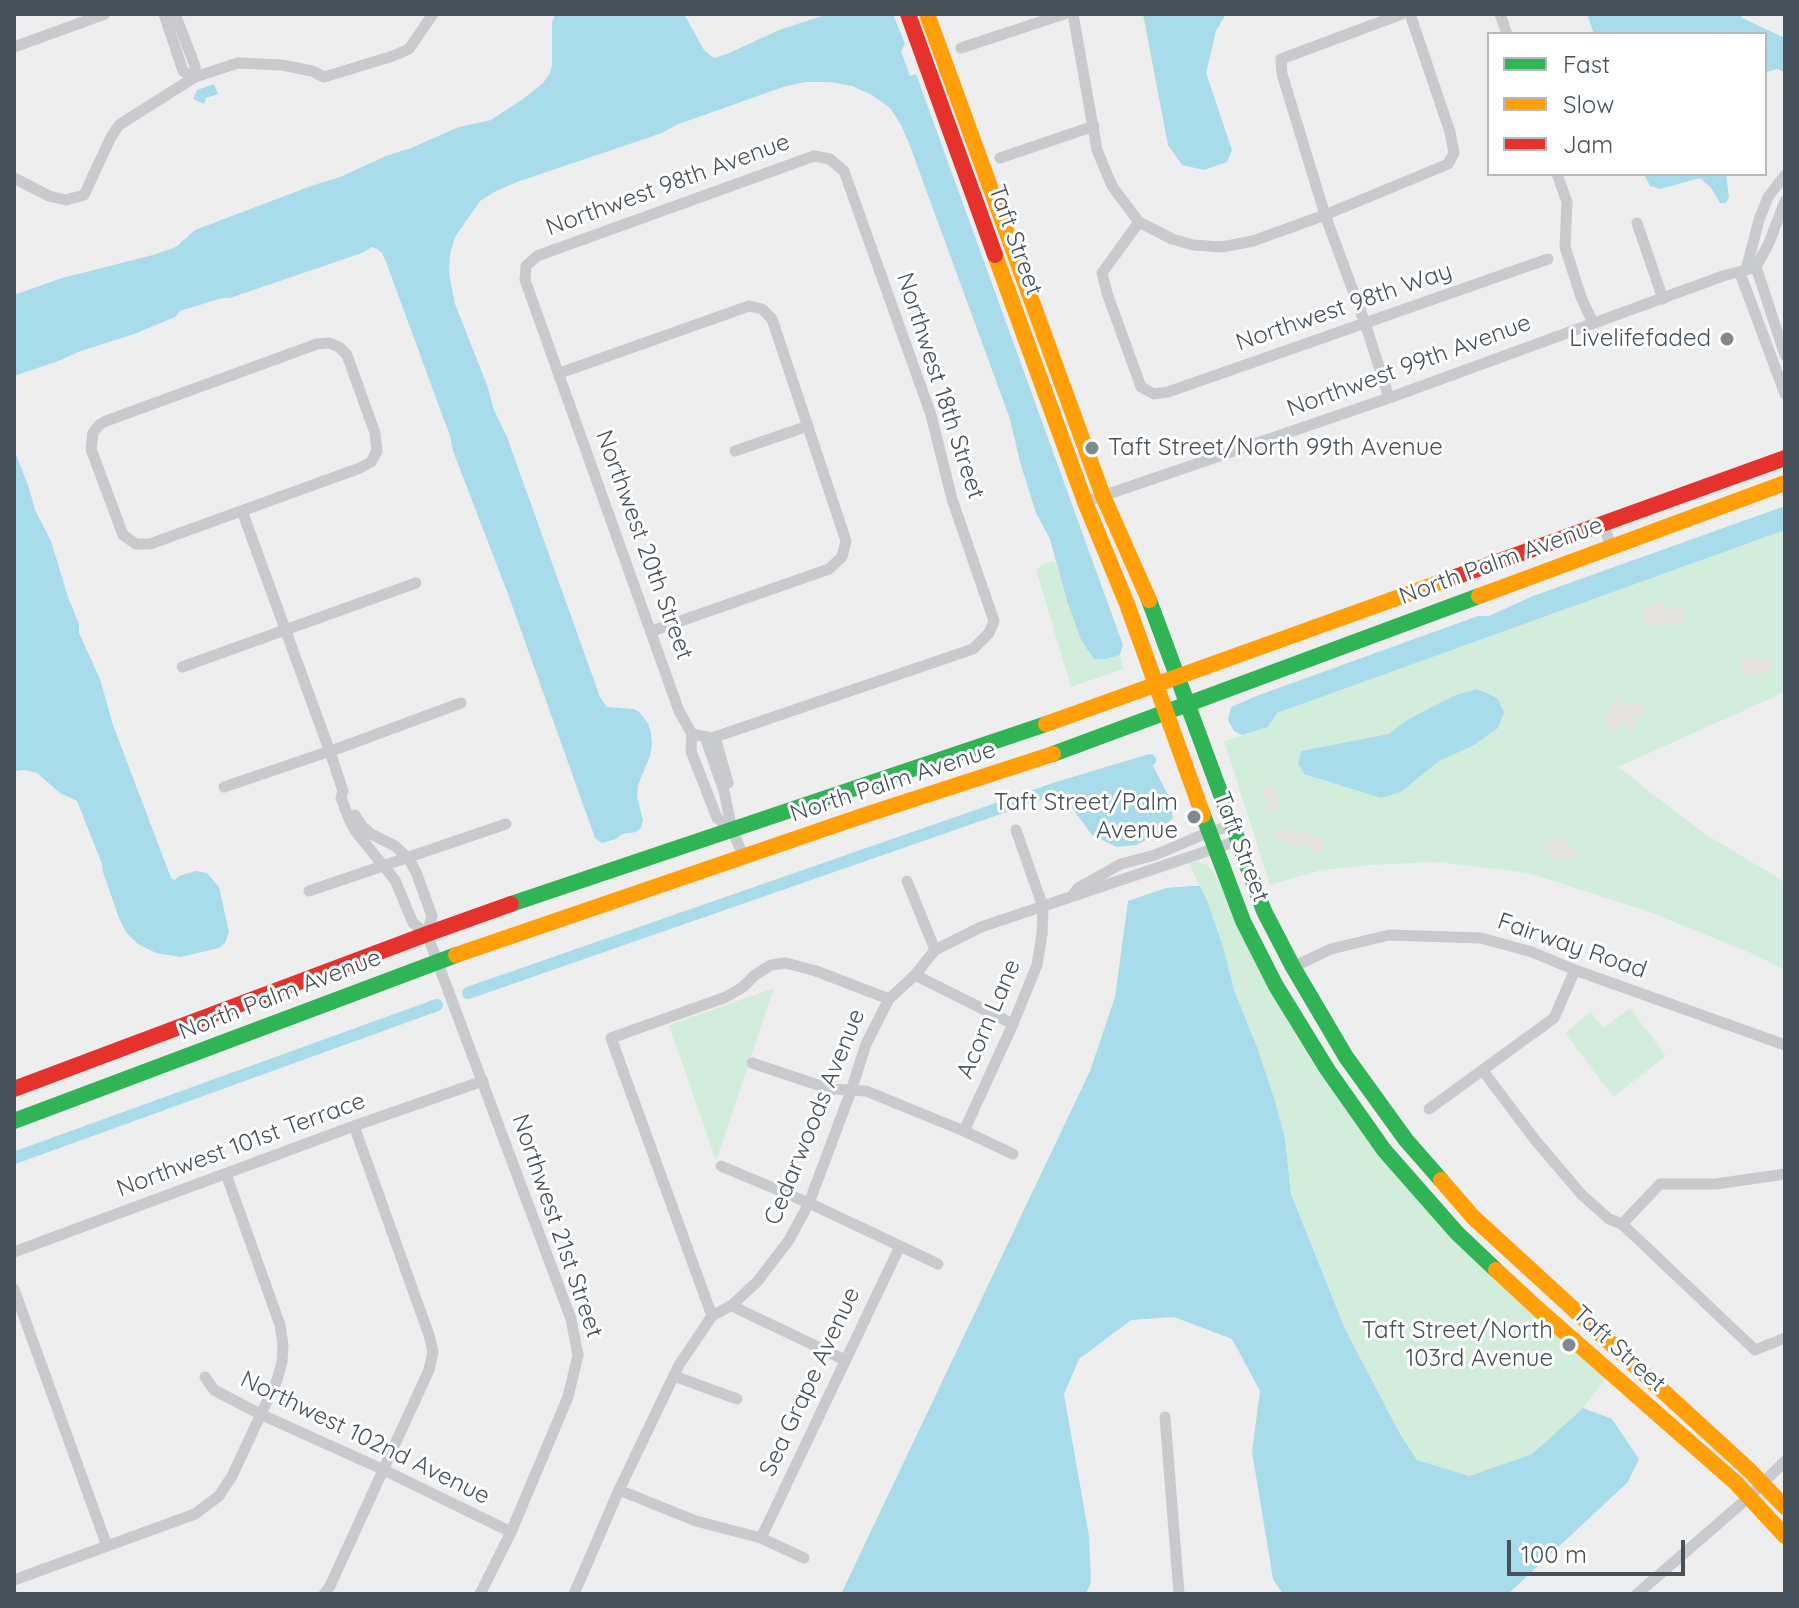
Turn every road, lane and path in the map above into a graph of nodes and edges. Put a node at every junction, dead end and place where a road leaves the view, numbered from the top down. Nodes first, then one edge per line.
1 (105, 14) edge
2 (164, 14) edge
3 (175, 14) edge
4 (433, 14) edge
5 (908, 14) edge
6 (927, 14) edge
7 (1064, 14) edge
8 (1073, 14) edge
9 (1402, 14) edge
10 (1410, 14) edge
11 (14, 47) edge
12 (961, 48) dead end
13 (195, 77) junction
14 (1094, 126) junction
15 (1000, 158) dead end
16 (830, 159) joint
17 (1785, 175) edge
18 (1558, 176) edge
19 (14, 178) edge
20 (1785, 201) edge
21 (1325, 215) junction
22 (1139, 222) junction
23 (1637, 223) dead end
24 (1548, 259) dead end
25 (526, 266) joint
26 (1747, 270) junction
27 (1663, 299) junction
28 (1365, 323) junction
29 (1593, 323) junction
30 (1784, 350) edge
31 (1769, 352) junction
32 (560, 373) junction
33 (1785, 394) edge
34 (1389, 398) junction
35 (808, 426) junction
36 (735, 451) dead end
37 (1785, 458) edge
38 (1785, 483) edge
39 (1103, 496) junction
40 (1085, 502) junction
41 (242, 511) junction
42 (1603, 524) junction
43 (1611, 546) junction
44 (416, 583) dead end
45 (285, 631) junction
46 (652, 631) junction
47 (182, 667) dead end
48 (1177, 677) junction
49 (1155, 685) junction
50 (461, 703) dead end
51 (1188, 705) junction
52 (1165, 713) junction
53 (692, 734) junction
54 (710, 737) junction
55 (330, 752) junction
56 (224, 787) dead end
57 (343, 791) junction
58 (506, 824) dead end
59 (732, 830) junction
60 (1016, 830) dead end
61 (1209, 832) junction
62 (1234, 833) junction
63 (1215, 849) junction
64 (744, 857) junction
65 (408, 858) junction
66 (385, 865) junction
67 (418, 877) junction
68 (907, 881) dead end
69 (397, 884) junction
70 (309, 891) dead end
71 (1072, 897) junction
72 (1043, 907) junction
73 (427, 934) junction
74 (935, 950) junction
75 (437, 962) junction
76 (1293, 967) junction
77 (1575, 970) junction
78 (915, 975) junction
79 (889, 999) junction
80 (1013, 1024) junction
81 (1785, 1045) edge
82 (752, 1063) dead end
83 (1483, 1071) junction
84 (483, 1081) junction
85 (14, 1089) edge
86 (851, 1091) junction
87 (1429, 1109) dead end
88 (14, 1121) edge
89 (354, 1126) junction
90 (964, 1131) junction
91 (1013, 1154) dead end
92 (721, 1166) dead end
93 (226, 1174) junction
94 (1785, 1174) edge
95 (809, 1203) junction
96 (1622, 1224) junction
97 (900, 1246) junction
98 (14, 1252) edge
99 (938, 1264) dead end
100 (14, 1289) edge
101 (732, 1306) junction
102 (712, 1316) junction
103 (1785, 1338) edge
104 (845, 1360) junction
105 (674, 1376) junction
106 (205, 1377) dead end
107 (737, 1399) dead end
108 (260, 1414) junction
109 (1165, 1417) dead end
110 (1785, 1461) edge
111 (384, 1470) junction
112 (619, 1490) junction
113 (1756, 1490) junction
114 (1785, 1507) edge
115 (511, 1532) junction
116 (1785, 1536) edge
117 (761, 1538) junction
118 (107, 1546) junction
119 (804, 1558) dead end
120 (14, 1580) edge
121 (324, 1594) edge
122 (480, 1594) edge
123 (574, 1594) edge
124 (1179, 1594) edge
125 (1637, 1594) edge

1 - 11 street
2 - 13 street
3 - 13 street
4 - 13 street
5 - 40 main road, Taft Street
6 - 39 main road, Taft Street
7 - 12 street
8 - 14 street
9 - 21 street
10 - 21 street
13 - 19 street
14 - 15 street
14 - 22 street
16 - 25 street, Northwest 98th Avenue
16 - 54 street, Northwest 18th Street
17 - 26 street
18 - 29 street
20 - 26 street
21 - 22 street
21 - 28 street
22 - 28 street, Northwest 98th Way
23 - 27 street
24 - 28 street, Northwest 98th Way
25 - 32 street, Northwest 20th Street
26 - 27 street, Northwest 99th Avenue
26 - 30 street
26 - 31 street
27 - 29 street, Northwest 99th Avenue
28 - 34 street
29 - 34 street, Northwest 99th Avenue
30 - 31 street
31 - 33 street
32 - 35 street
32 - 46 street, Northwest 20th Street
34 - 39 street, Northwest 99th Avenue
35 - 36 street
35 - 46 street
37 - 42 main road, North Palm Avenue
38 - 43 main road, North Palm Avenue
39 - 40 street, Northwest 99th Avenue
39 - 48 main road, Taft Street
40 - 49 main road, Taft Street
41 - 41 street
41 - 45 street, Northwest 21st Street
42 - 43 street
42 - 48 main road, North Palm Avenue
43 - 51 main road, North Palm Avenue
44 - 45 street
45 - 47 street
45 - 55 street, Northwest 21st Street
46 - 53 street, Northwest 20th Street
48 - 49 main road, North Palm Avenue
48 - 51 main road, Taft Street
49 - 52 main road, Taft Street
49 - 59 main road, North Palm Avenue
50 - 55 street
51 - 52 main road, North Palm Avenue
51 - 62 main road, Taft Street
52 - 61 main road, Taft Street
52 - 64 main road, North Palm Avenue
53 - 54 street
53 - 59 street, Northwest 20th Street
54 - 59 street, Northwest 20th Street
55 - 56 street
55 - 57 street, Northwest 21st Street
57 - 65 street, Northwest 21st Street
57 - 66 street, Northwest 21st Street
58 - 65 street
59 - 64 street, Northwest 20th Street
59 - 73 main road, North Palm Avenue
60 - 72 street, Acorn Lane
61 - 62 street, Cedarwoods Avenue
61 - 63 main road, Taft Street
61 - 71 street, Cedarwoods Avenue
62 - 63 street, Cedarwoods Avenue
62 - 76 main road, Taft Street
63 - 71 street, Cedarwoods Avenue
63 - 113 main road, Taft Street
64 - 75 main road, North Palm Avenue
65 - 66 street
65 - 67 street, Northwest 21st Street
66 - 69 street, Northwest 21st Street
66 - 70 street
67 - 69 street
67 - 73 street, Northwest 21st Street
68 - 74 street
69 - 73 street, Northwest 21st Street
71 - 72 street, Cedarwoods Avenue
72 - 74 street, Cedarwoods Avenue
72 - 80 street, Acorn Lane
73 - 75 street, Northwest 21st Street
73 - 85 main road, North Palm Avenue
74 - 78 street, Cedarwoods Avenue
75 - 84 street, Northwest 21st Street
75 - 88 main road, North Palm Avenue
76 - 77 street, Fairway Road
76 - 113 main road, Taft Street
77 - 81 street, Fairway Road
77 - 83 street
78 - 79 street, Cedarwoods Avenue
78 - 80 street
79 - 86 street, Cedarwoods Avenue
79 - 102 street
80 - 90 street, Acorn Lane
82 - 86 street
83 - 87 street
83 - 96 street
84 - 89 street, Northwest 101st Terrace
84 - 115 street, Northwest 21st Street
86 - 90 street
86 - 95 street, Cedarwoods Avenue
89 - 93 street, Northwest 101st Terrace
89 - 111 street
90 - 91 street
92 - 95 street
93 - 98 street, Northwest 101st Terrace
93 - 108 street
94 - 96 street
95 - 97 street
95 - 101 street, Cedarwoods Avenue
96 - 103 street
97 - 99 street
97 - 104 street, Sea Grape Avenue
100 - 118 street
101 - 102 street, Cedarwoods Avenue
101 - 104 street
102 - 105 street, Cedarwoods Avenue
104 - 117 street, Sea Grape Avenue
105 - 107 street
105 - 112 street, Cedarwoods Avenue
106 - 108 street, Northwest 102nd Avenue
108 - 111 street, Northwest 102nd Avenue
108 - 118 street
109 - 124 street
110 - 113 street
111 - 115 street, Northwest 102nd Avenue
111 - 121 street
112 - 117 street
112 - 123 street, Cedarwoods Avenue
113 - 114 main road, Taft Street
113 - 116 main road, Taft Street
113 - 125 street
115 - 122 street, Northwest 21st Street
117 - 119 street
118 - 120 street

